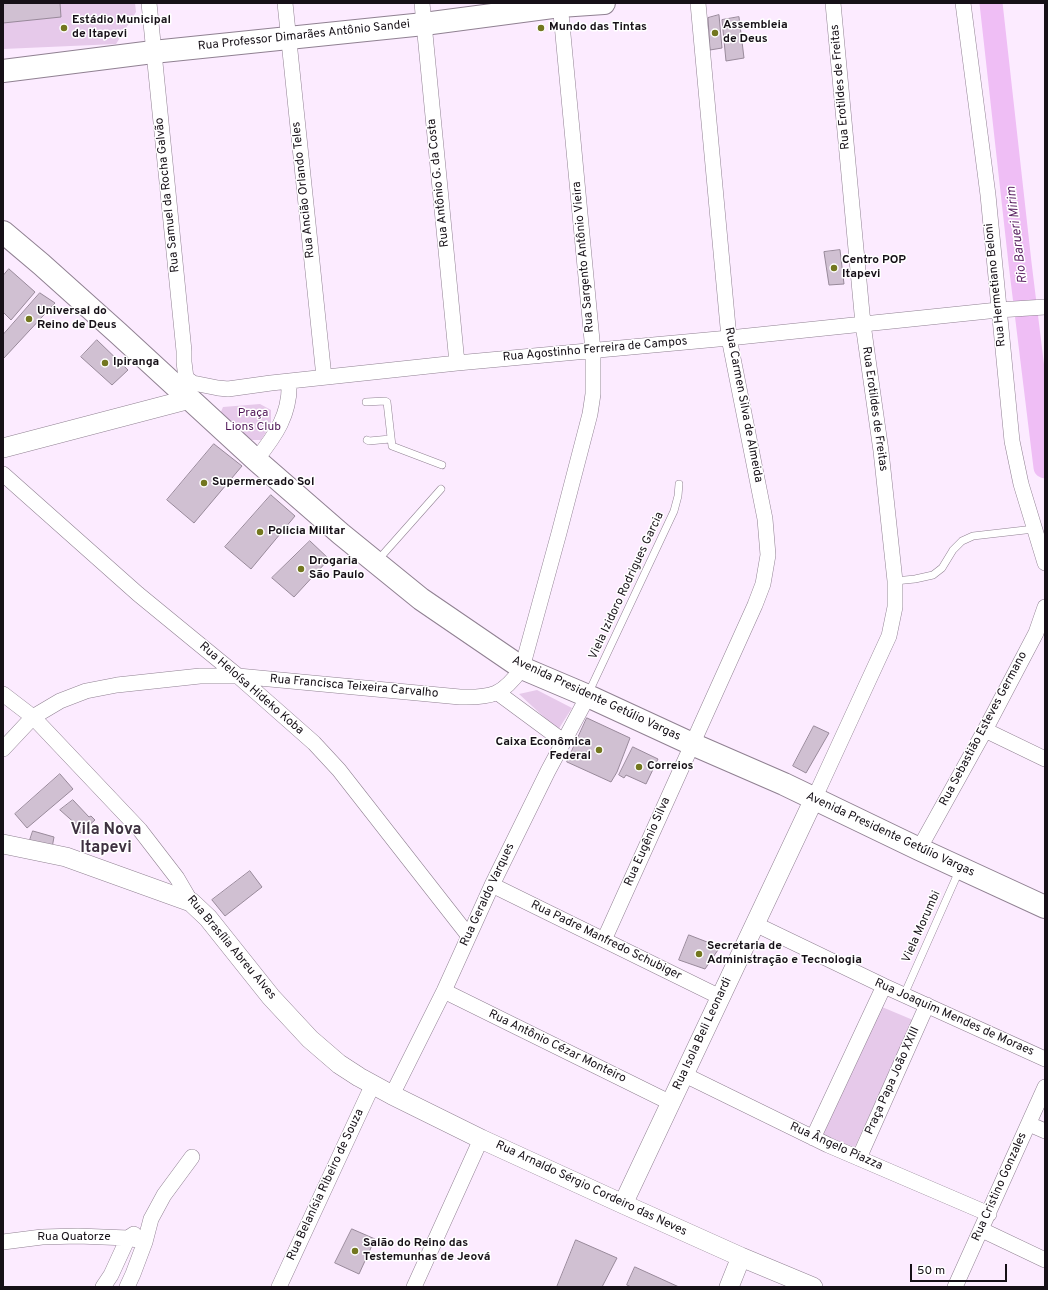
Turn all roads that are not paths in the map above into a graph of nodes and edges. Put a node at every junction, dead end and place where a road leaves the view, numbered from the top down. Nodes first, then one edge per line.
1 (140, 3) edge
2 (149, 3) edge
3 (285, 3) edge
4 (604, 3) edge
5 (698, 3) edge
6 (833, 3) edge
7 (963, 3) edge
8 (560, 5) edge
9 (423, 13) edge
10 (288, 37) junction
11 (149, 52) junction
12 (3, 71) edge
13 (3, 232) edge
14 (1040, 307) edge
15 (1005, 309) junction
16 (863, 324) junction
17 (729, 338) junction
18 (593, 350) junction
19 (457, 363) junction
20 (324, 377) junction
21 (289, 381) junction
22 (191, 391) junction
23 (366, 402) dead end
24 (390, 439) junction
25 (367, 440) dead end
26 (3, 448) edge
27 (256, 460) junction
28 (442, 465) dead end
29 (3, 474) edge
30 (679, 484) dead end
31 (441, 489) dead end
32 (1034, 530) junction
33 (376, 562) junction
34 (1045, 563) edge
35 (895, 582) junction
36 (1045, 607) edge
37 (522, 668) junction
38 (238, 676) junction
39 (498, 693) junction
40 (3, 694) edge
41 (588, 696) junction
42 (33, 717) junction
43 (985, 730) junction
44 (563, 741) junction
45 (692, 744) junction
46 (3, 749) edge
47 (1045, 759) edge
48 (814, 799) junction
49 (3, 844) edge
50 (918, 849) junction
51 (960, 868) junction
52 (492, 885) junction
53 (191, 902) junction
54 (1045, 907) edge
55 (755, 924) junction
56 (468, 935) junction
57 (604, 940) junction
58 (884, 986) junction
59 (444, 992) junction
60 (904, 995) junction
61 (720, 997) junction
62 (927, 1005) junction
63 (1045, 1059) edge
64 (684, 1075) junction
65 (373, 1084) junction
66 (1045, 1087) edge
67 (392, 1095) junction
68 (671, 1103) junction
69 (1029, 1124) junction
70 (1045, 1131) edge
71 (481, 1138) junction
72 (813, 1138) junction
73 (192, 1157) dead end
74 (859, 1158) junction
75 (622, 1204) junction
76 (989, 1214) junction
77 (151, 1220) junction
78 (982, 1230) junction
79 (128, 1238) junction
80 (3, 1242) edge
81 (145, 1242) junction
82 (740, 1257) junction
83 (1045, 1260) edge
84 (103, 1287) edge
85 (127, 1287) edge
86 (279, 1287) edge
87 (414, 1287) edge
88 (728, 1287) edge
89 (813, 1287) edge
90 (955, 1287) edge

1 - 11 street, Rua Samuel da Rocha Galvão
2 - 11 street, Rua Samuel da Rocha Galvão
3 - 10 street, Rua Ancião Orlando Teles
4 - 8 highway, Rua Professor Dimarães Antônio Sandei
5 - 17 street, Rua Carmen Silva de Almeida
6 - 16 street, Rua Erotildes de Freitas
7 - 15 street, Rua Hermetiano Beloni
8 - 9 highway, Rua Professor Dimarães Antônio Sandei
8 - 18 street, Rua Sargento Antônio Vieira
9 - 10 highway, Rua Professor Dimarães Antônio Sandei
9 - 19 street, Rua Antônio G. da Costa
10 - 11 highway, Rua Professor Dimarães Antônio Sandei
10 - 20 street, Rua Ancião Orlando Teles
11 - 12 highway, Rua Professor Dimarães Antônio Sandei
11 - 22 street, Rua Samuel da Rocha Galvão
13 - 22 highway, Avenida Presidente Getúlio Vargas
14 - 15 street, Rua Agostinho Ferreira de Campos
15 - 16 street, Rua Agostinho Ferreira de Campos
15 - 32 street, Rua Hermetiano Beloni
16 - 17 street, Rua Agostinho Ferreira de Campos
16 - 35 street, Rua Erotildes de Freitas
17 - 18 street, Rua Agostinho Ferreira de Campos
17 - 45 street, Rua Carmen Silva de Almeida
18 - 19 street, Rua Agostinho Ferreira de Campos
18 - 37 street, Rua Sargento Antônio Vieira
19 - 20 street, Rua Agostinho Ferreira de Campos
20 - 21 street, Rua Agostinho Ferreira de Campos
21 - 22 street, Rua Agostinho Ferreira de Campos
21 - 27 street
22 - 26 street
22 - 27 highway, Avenida Presidente Getúlio Vargas
23 - 24 lane
24 - 25 lane
24 - 28 lane
27 - 33 highway, Avenida Presidente Getúlio Vargas
29 - 38 street, Rua Heloísa Hideko Koba
30 - 41 lane, Viela Izidoro Rodrigues Garcia
31 - 33 lane
32 - 34 street, Rua Hermetiano Beloni
32 - 35 lane
33 - 37 highway, Avenida Presidente Getúlio Vargas
35 - 48 street, Rua Erotildes de Freitas
36 - 43 street, Rua Sebastião Esteves Germano
37 - 39 street, Rua Francisca Teixeira Carvalho
37 - 41 highway, Avenida Presidente Getúlio Vargas
38 - 39 street, Rua Francisca Teixeira Carvalho
38 - 42 street, Rua Francisca Teixeira Carvalho
38 - 56 street, Rua Heloísa Hideko Koba
39 - 44 street
40 - 42 street, Rua Brasília Abreu Alves
41 - 44 street, Rua Geraldo Varques
41 - 45 highway, Avenida Presidente Getúlio Vargas
42 - 46 street, Rua Francisca Teixeira Carvalho
42 - 53 street, Rua Brasília Abreu Alves
43 - 47 street
43 - 50 street, Rua Sebastião Esteves Germano
44 - 52 street, Rua Geraldo Varques
45 - 48 highway, Avenida Presidente Getúlio Vargas
45 - 57 street, Rua Eugênio Silva
48 - 50 highway, Avenida Presidente Getúlio Vargas
48 - 55 street, Rua Isola Beli Leonardi
49 - 53 street
50 - 51 highway, Avenida Presidente Getúlio Vargas
51 - 54 highway, Avenida Presidente Getúlio Vargas
51 - 60 lane, Viela Morumbi
52 - 56 street, Rua Geraldo Varques
52 - 57 street, Rua Padre Manfredo Schubiger
53 - 65 street, Rua Brasília Abreu Alves
55 - 58 street, Rua Joaquim Mendes de Moraes
55 - 61 street, Rua Isola Beli Leonardi
56 - 59 street, Rua Geraldo Varques
57 - 61 street, Rua Padre Manfredo Schubiger
58 - 60 street, Rua Joaquim Mendes de Moraes
58 - 72 street
59 - 67 street, Rua Geraldo Varques
59 - 68 street, Rua Antônio Cézar Monteiro
60 - 62 street, Rua Joaquim Mendes de Moraes
61 - 64 street, Rua Isola Beli Leonardi
62 - 63 street, Rua Joaquim Mendes de Moraes
62 - 74 street, Praça Papa João XXIII
64 - 68 street, Rua Isola Beli Leonardi
64 - 72 street, Rua Ângelo Piazza
65 - 67 street, Rua Arnaldo Sérgio Cordeiro das Neves
65 - 86 street, Rua Belanísia Ribeiro de Souza
66 - 69 street, Rua Cristino Gonzales
67 - 71 street, Rua Arnaldo Sérgio Cordeiro das Neves
68 - 75 street, Rua Isola Beli Leonardi
69 - 70 street
69 - 76 street, Rua Cristino Gonzales
71 - 75 street, Rua Arnaldo Sérgio Cordeiro das Neves
71 - 87 street
72 - 74 street, Rua Ângelo Piazza
73 - 77 street
74 - 76 street, Rua Ângelo Piazza
75 - 82 street, Rua Arnaldo Sérgio Cordeiro das Neves
76 - 78 street, Rua Cristino Gonzales
77 - 79 street
77 - 81 street
78 - 83 street
78 - 90 street, Rua Cristino Gonzales
79 - 80 street, Rua Quatorze
79 - 81 street, Rua Quatorze
79 - 84 street
81 - 85 street
82 - 88 street
82 - 89 street, Rua Arnaldo Sérgio Cordeiro das Neves

